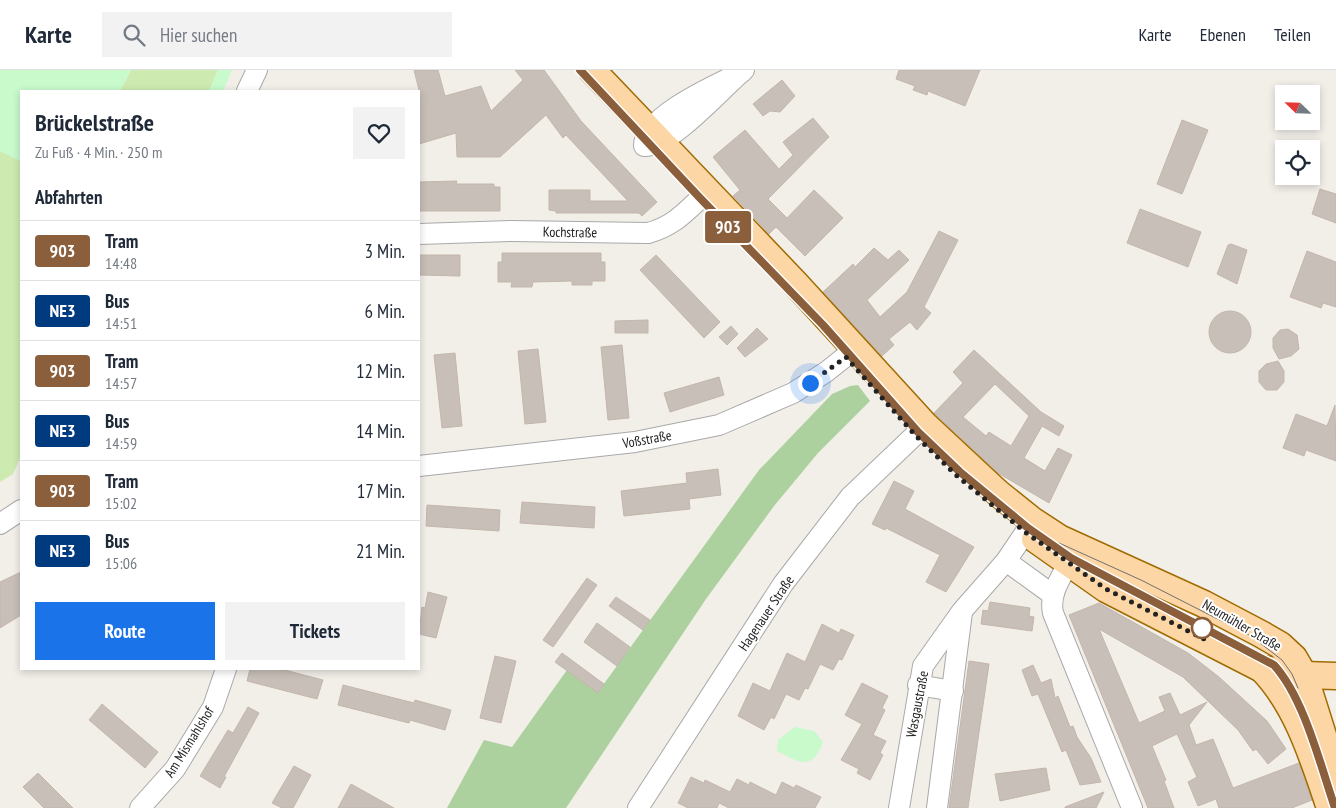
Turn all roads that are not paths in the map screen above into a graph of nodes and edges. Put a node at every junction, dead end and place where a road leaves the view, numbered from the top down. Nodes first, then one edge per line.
1 (257, 70) edge
2 (573, 70) edge
3 (592, 70) edge
4 (743, 71) edge
5 (247, 90) edge
6 (651, 140) junction
7 (701, 196) junction
8 (420, 234) edge
9 (850, 353) junction
10 (915, 435) junction
11 (420, 466) edge
12 (20, 511) edge
13 (0, 524) edge
14 (1029, 526) junction
15 (1073, 554) junction
16 (1006, 561) junction
17 (1053, 594) junction
18 (962, 611) junction
19 (1280, 645) junction
20 (1262, 669) junction
21 (226, 670) edge
22 (1336, 674) edge
23 (1304, 676) junction
24 (918, 684) junction
25 (953, 691) junction
26 (1336, 777) edge
27 (140, 808) edge
28 (638, 808) edge
29 (899, 808) edge
30 (937, 808) edge
31 (1132, 808) edge
32 (1330, 808) edge

1 - 5 street
2 - 6 main road, Neumühler Straße
3 - 6 main road, Neumühler Straße
4 - 6 street
6 - 7 main road, Neumühler Straße
7 - 8 street, Kochstraße
7 - 9 main road, Neumühler Straße
9 - 10 main road, Neumühler Straße
9 - 11 street, Voßstraße
9 - 14 main road, Neumühler Straße
10 - 14 main road, Neumühler Straße
10 - 28 street, Hagenauer Straße
12 - 13 street
14 - 15 main road, Neumühler Straße
14 - 16 street, Wasgaustraße
15 - 17 street
15 - 19 main road, Neumühler Straße
15 - 20 main road, Neumühler Straße
16 - 17 street
16 - 18 street, Wasgaustraße
17 - 31 street
18 - 24 street, Wasgaustraße
18 - 25 street
19 - 22 main road
19 - 23 main road, Neumühler Straße
20 - 23 main road, Neumühler Straße
20 - 32 main road
21 - 27 street, Am Mismahlshof
22 - 23 main road
23 - 26 main road
24 - 25 street
24 - 29 street, Wasgaustraße
25 - 30 street

